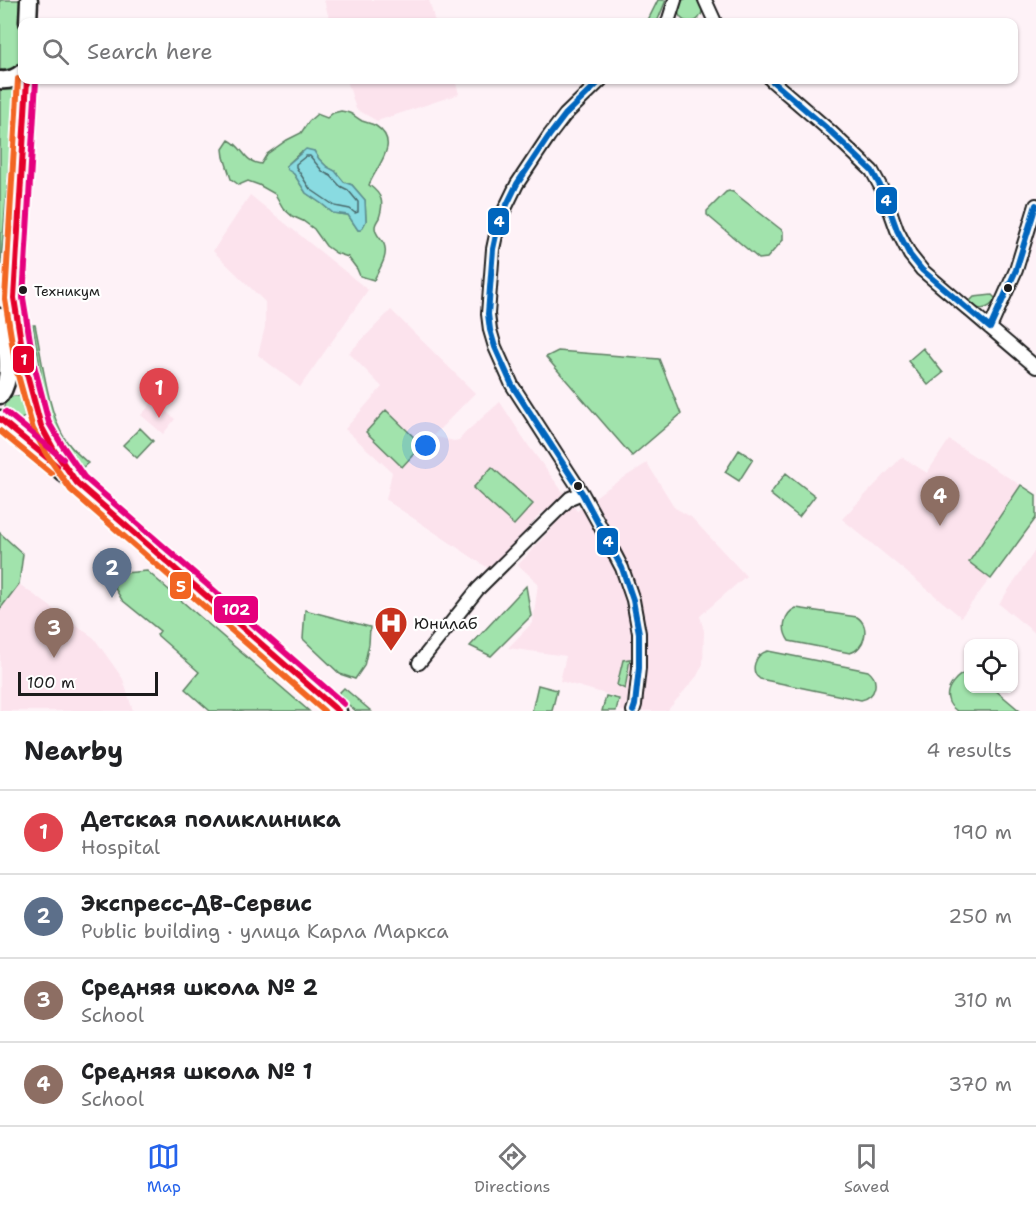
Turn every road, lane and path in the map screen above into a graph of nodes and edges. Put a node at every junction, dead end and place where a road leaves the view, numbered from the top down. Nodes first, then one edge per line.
1 (29, 0) edge
2 (674, 2) edge
3 (706, 3) edge
4 (28, 18) edge
5 (669, 18) edge
6 (675, 18) edge
7 (705, 18) edge
8 (713, 18) edge
9 (18, 77) edge
10 (0, 81) edge
11 (27, 84) edge
12 (597, 84) edge
13 (776, 84) edge
14 (1036, 205) edge
15 (0, 317) edge
16 (990, 328) junction
17 (1036, 367) edge
18 (1, 394) edge
19 (34, 402) junction
20 (1, 421) edge
21 (77, 483) junction
22 (582, 493) junction
23 (419, 663) dead end
24 (339, 711) edge
25 (633, 711) edge

1 - 4 main road
2 - 5 street
2 - 6 street
3 - 7 street
3 - 8 street
9 - 10 main road
11 - 19 main road
12 - 22 street
13 - 16 street
14 - 16 street
15 - 18 main road
16 - 17 street
18 - 19 main road
19 - 20 main road
19 - 21 main road
20 - 21 main road
21 - 24 main road
22 - 23 street
22 - 25 street

